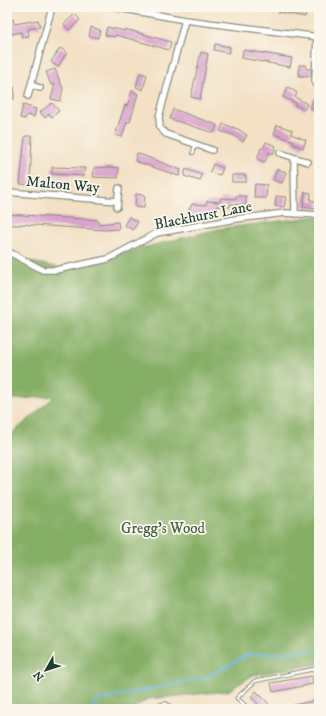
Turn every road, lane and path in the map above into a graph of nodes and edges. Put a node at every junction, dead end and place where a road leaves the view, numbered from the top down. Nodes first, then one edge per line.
1 (52, 7) edge
2 (113, 7) edge
3 (185, 20) junction
4 (318, 37) edge
5 (31, 85) junction
6 (40, 88) dead end
7 (319, 89) edge
8 (28, 96) dead end
9 (195, 144) junction
10 (212, 150) dead end
11 (193, 153) dead end
12 (280, 153) dead end
13 (294, 158) junction
14 (308, 162) dead end
15 (119, 188) dead end
16 (7, 192) edge
17 (295, 214) junction
18 (319, 215) edge
19 (7, 251) edge
20 (319, 668) edge
21 (152, 709) edge
22 (172, 709) edge
23 (249, 709) edge

1 - 5 street
2 - 3 street
3 - 4 street
3 - 9 street
4 - 7 street
5 - 6 street
5 - 8 street
9 - 10 street
9 - 11 lane
12 - 13 street
13 - 14 street
13 - 17 street
15 - 16 street, Malton Way
17 - 18 street, Blackhurst Lane
17 - 19 street, Blackhurst Lane
20 - 23 lane
21 - 22 street

